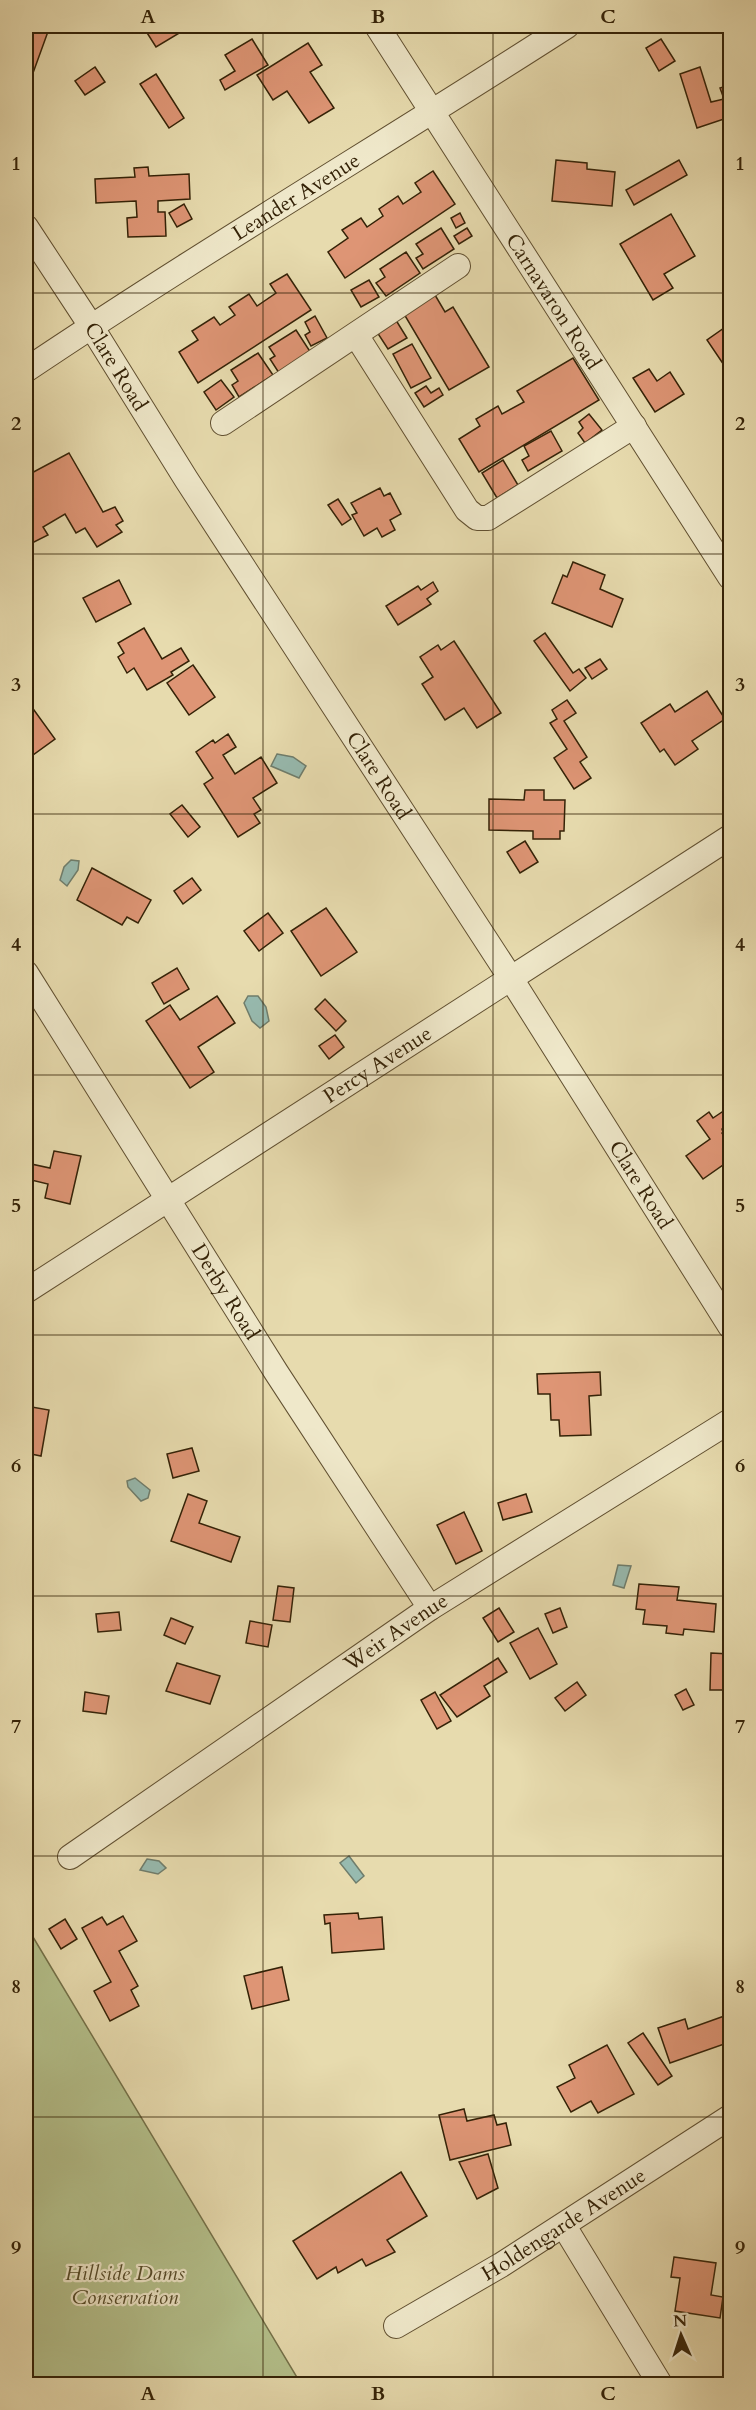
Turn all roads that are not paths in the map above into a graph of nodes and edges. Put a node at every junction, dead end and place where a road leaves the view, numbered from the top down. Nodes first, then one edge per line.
1 (377, 26) edge
2 (567, 26) edge
3 (433, 112) junction
4 (26, 227) edge
5 (458, 266) dead end
6 (91, 326) junction
7 (356, 334) junction
8 (26, 370) edge
9 (224, 423) dead end
10 (634, 426) junction
11 (730, 577) edge
12 (730, 837) edge
13 (26, 973) edge
14 (510, 977) junction
15 (166, 1198) junction
16 (26, 1291) edge
17 (730, 1326) edge
18 (730, 1421) edge
19 (430, 1608) junction
20 (70, 1857) dead end
21 (730, 2117) edge
22 (564, 2226) junction
23 (396, 2326) dead end
24 (660, 2385) edge

1 - 3 street, Carnavaron Road
2 - 3 street, Leander Avenue
3 - 6 street, Leander Avenue
3 - 10 street, Carnavaron Road
4 - 6 street, Clare Road
5 - 7 street
6 - 8 street, Leander Avenue
6 - 14 street, Clare Road
7 - 9 street
7 - 10 street
10 - 11 street, Carnavaron Road
12 - 14 street, Percy Avenue
13 - 15 street, Derby Road
14 - 15 street, Percy Avenue
14 - 17 street, Clare Road
15 - 16 street, Percy Avenue
15 - 19 street, Derby Road
18 - 19 street, Weir Avenue
19 - 20 street, Weir Avenue
21 - 22 street, Holdengarde Avenue
22 - 23 street, Holdengarde Avenue
22 - 24 street

